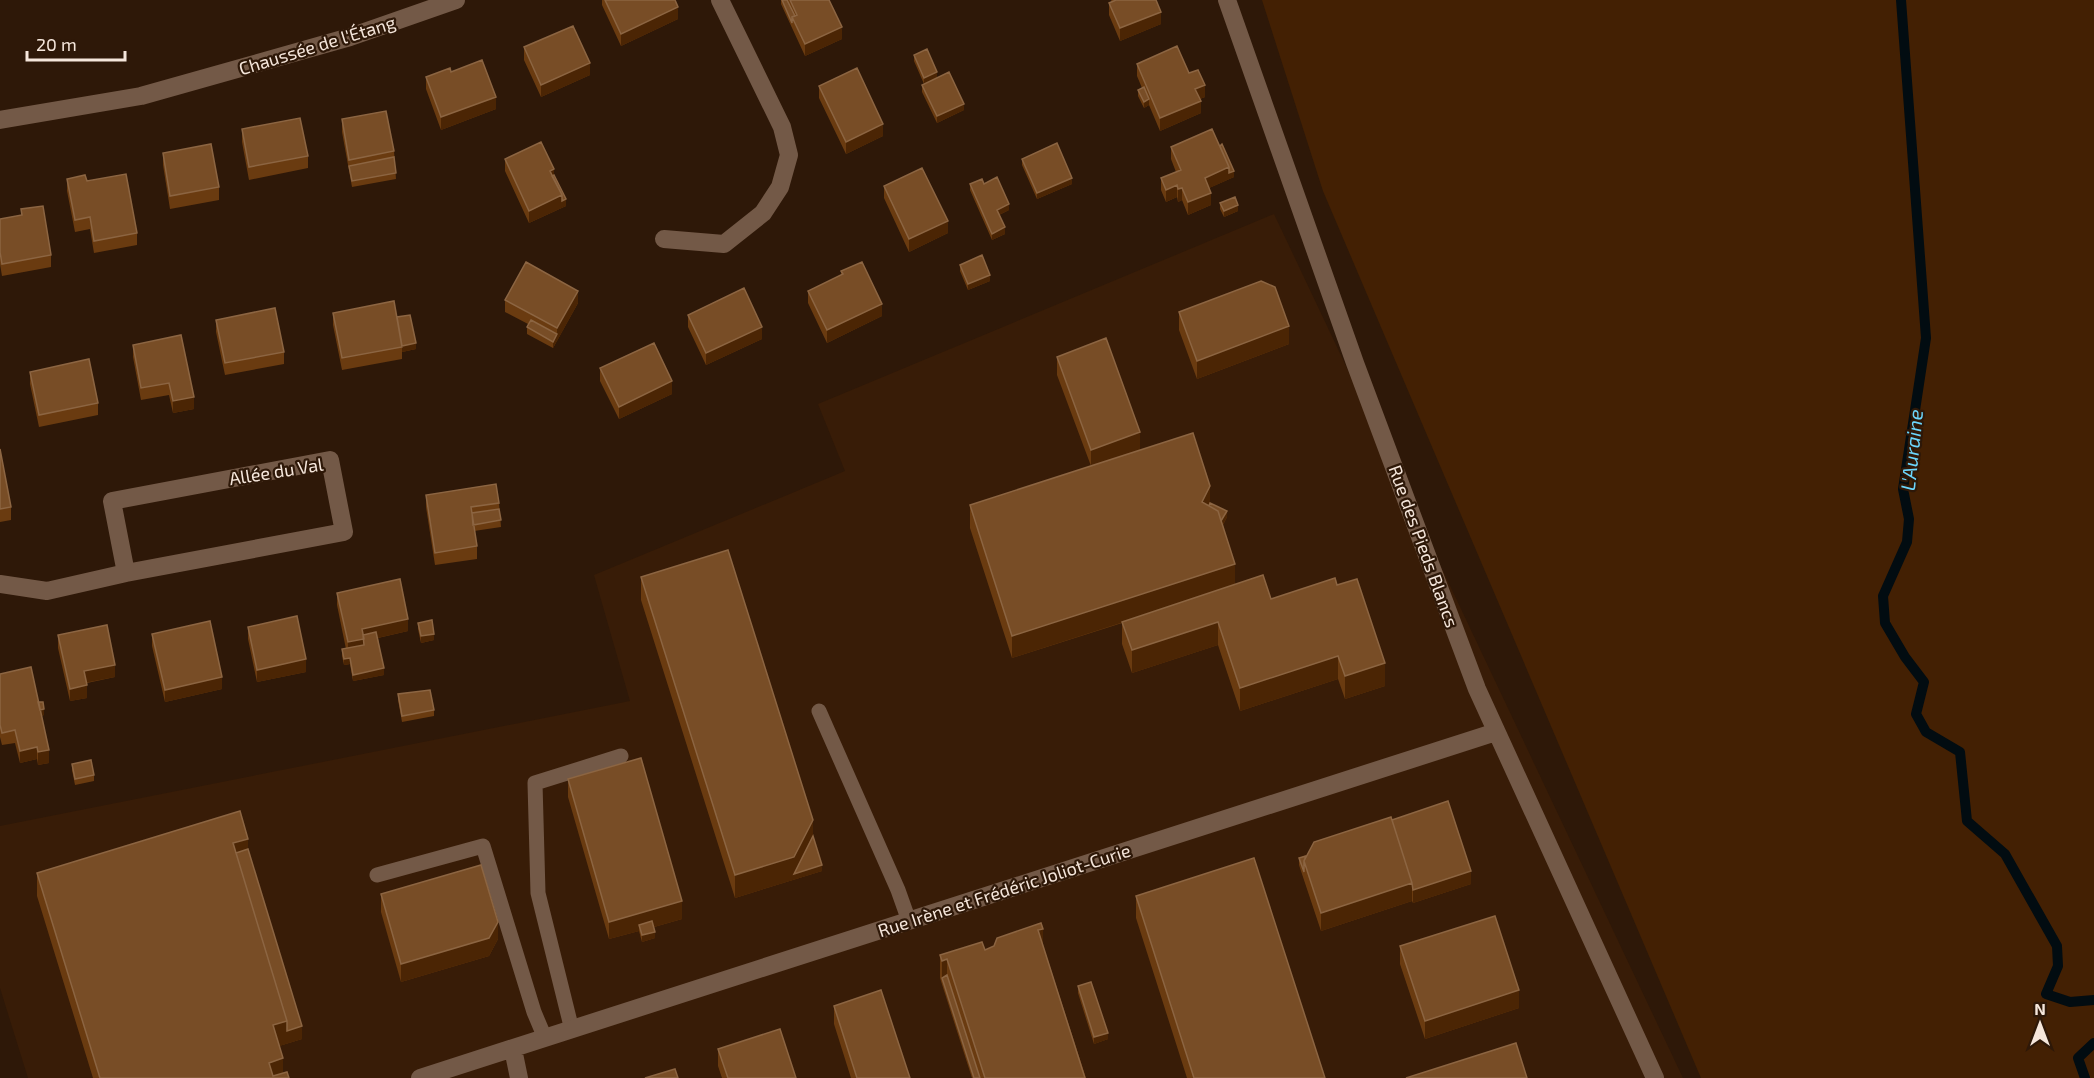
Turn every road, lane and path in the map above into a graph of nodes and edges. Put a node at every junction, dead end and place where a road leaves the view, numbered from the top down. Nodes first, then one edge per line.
1 (456, 0) edge
2 (720, 0) edge
3 (1227, 0) edge
4 (0, 120) edge
5 (664, 239) dead end
6 (126, 573) junction
7 (0, 584) edge
8 (819, 711) dead end
9 (1496, 732) junction
10 (621, 756) dead end
11 (377, 875) dead end
12 (909, 921) junction
13 (572, 1030) junction
14 (545, 1038) junction
15 (513, 1048) junction
16 (420, 1078) edge
17 (519, 1078) edge
18 (1655, 1078) edge

1 - 4 street, Chaussée de l'Étang
2 - 5 street
3 - 9 street, Rue des Pieds Blancs
6 - 6 street, Allée du Val
6 - 7 street, Allée du Val
8 - 12 lane
9 - 12 street, Rue Irène et Frédéric Joliot-Curie
9 - 18 street, Rue des Pieds Blancs
10 - 13 lane
11 - 14 lane
12 - 13 street, Rue Irène et Frédéric Joliot-Curie
13 - 14 street, Rue Irène et Frédéric Joliot-Curie
14 - 15 street, Rue Irène et Frédéric Joliot-Curie
15 - 16 street, Rue Irène et Frédéric Joliot-Curie
15 - 17 street

